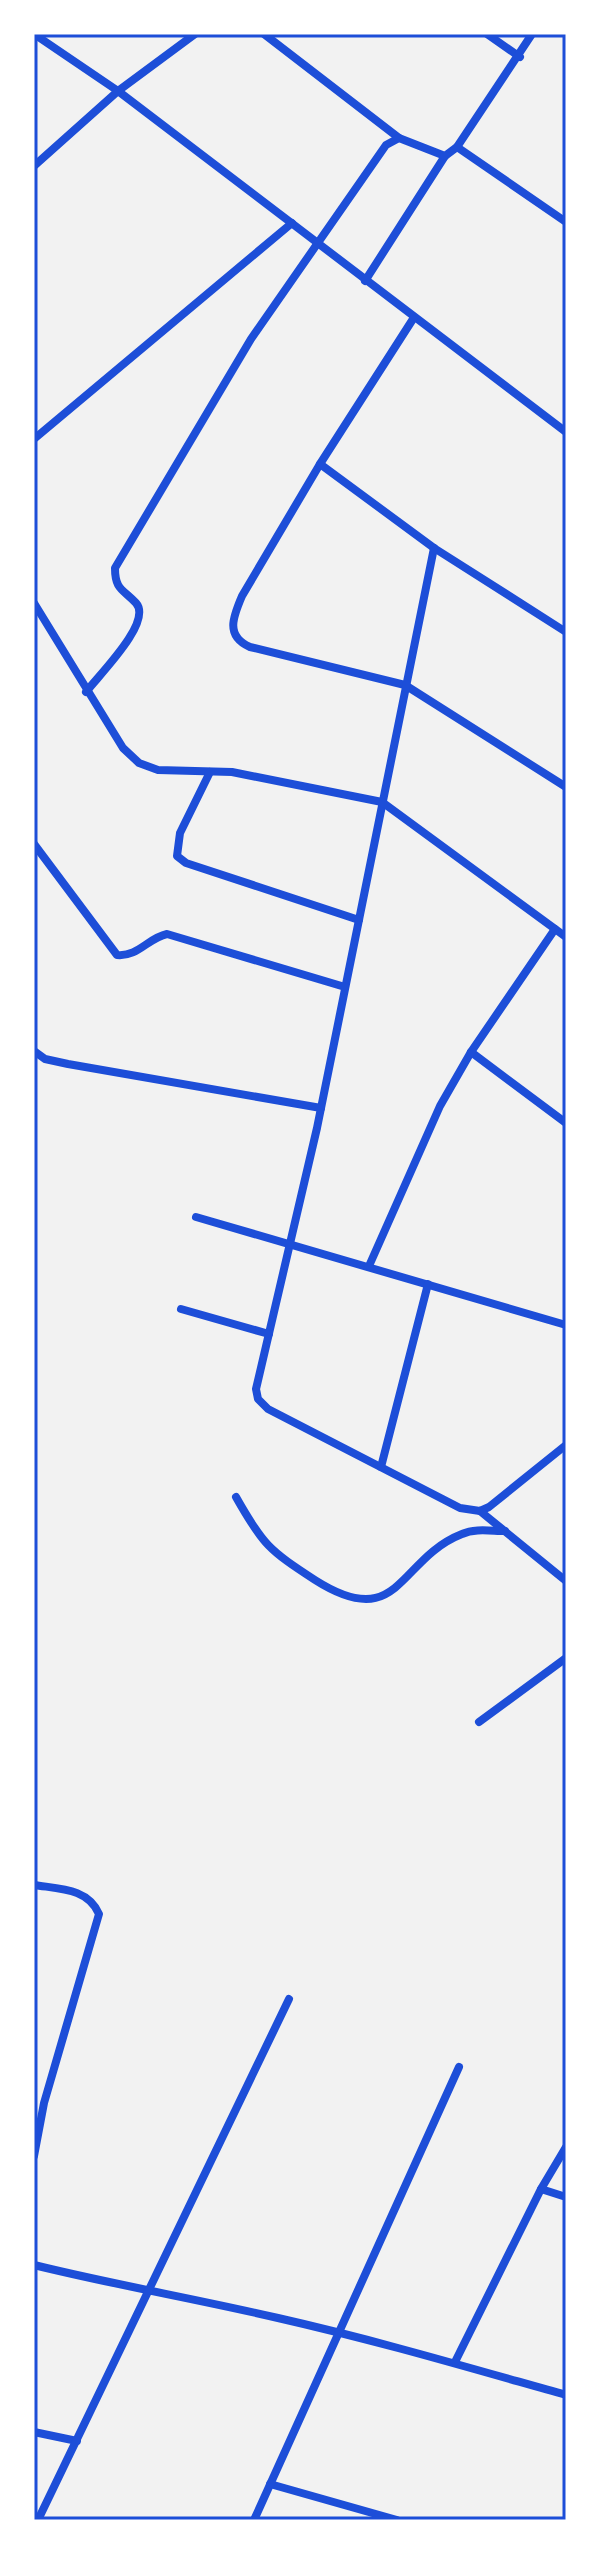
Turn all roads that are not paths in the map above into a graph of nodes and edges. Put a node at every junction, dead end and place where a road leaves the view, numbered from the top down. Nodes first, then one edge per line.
1 (195, 34) edge
2 (264, 34) edge
3 (487, 34) edge
4 (532, 34) edge
5 (37, 37) edge
6 (520, 57) junction
7 (118, 91) junction
8 (399, 138) junction
9 (457, 147) junction
10 (445, 156) junction
11 (34, 166) edge
12 (566, 222) edge
13 (292, 223) junction
14 (318, 245) junction
15 (365, 281) junction
16 (413, 319) junction
17 (566, 432) edge
18 (34, 439) edge
19 (320, 464) junction
20 (434, 548) junction
21 (34, 603) edge
22 (566, 632) edge
23 (405, 685) junction
24 (86, 692) junction
25 (210, 772) junction
26 (566, 787) edge
27 (382, 802) junction
28 (34, 844) edge
29 (359, 920) junction
30 (555, 929) junction
31 (566, 937) edge
32 (345, 987) junction
33 (34, 1051) edge
34 (471, 1052) junction
35 (321, 1108) junction
36 (566, 1123) edge
37 (196, 1217) dead end
38 (292, 1243) junction
39 (369, 1266) junction
40 (428, 1284) junction
41 (181, 1309) dead end
42 (566, 1325) edge
43 (269, 1334) junction
44 (566, 1445) edge
45 (381, 1467) junction
46 (236, 1497) dead end
47 (480, 1511) junction
48 (505, 1531) junction
49 (566, 1581) edge
50 (566, 1658) edge
51 (479, 1722) dead end
52 (34, 1885) edge
53 (289, 1999) dead end
54 (459, 2067) dead end
55 (34, 2101) edge
56 (44, 2103) junction
57 (566, 2147) edge
58 (34, 2156) edge
59 (541, 2189) junction
60 (566, 2197) edge
61 (34, 2265) edge
62 (147, 2293) junction
63 (339, 2333) junction
64 (455, 2362) junction
65 (566, 2395) edge
66 (34, 2432) edge
67 (77, 2441) junction
68 (270, 2484) junction
69 (38, 2520) edge
70 (254, 2520) edge
71 (397, 2520) edge

1 - 7 street
2 - 8 street
3 - 6 street
4 - 6 street
5 - 7 street
6 - 9 street
7 - 11 street
7 - 13 street
8 - 10 street
8 - 14 street
9 - 10 street
9 - 12 street
10 - 15 street
13 - 14 street
13 - 18 street
14 - 15 street
14 - 24 street
15 - 16 street
16 - 17 street
16 - 19 street
19 - 20 street
19 - 23 street
20 - 22 street
20 - 23 street
21 - 24 street
23 - 26 street
23 - 27 street
24 - 25 street
25 - 27 street
25 - 29 street
27 - 29 street
27 - 30 street
28 - 32 street
29 - 32 street
30 - 31 street
30 - 34 street
32 - 35 street
33 - 35 street
34 - 36 street
34 - 39 street
35 - 38 street
37 - 38 street
38 - 39 street
38 - 43 street
39 - 40 street
40 - 42 street
40 - 45 street
41 - 43 street
43 - 45 street
44 - 47 street
45 - 47 street
46 - 48 street
47 - 48 street
48 - 49 street
50 - 51 street
52 - 56 street
53 - 62 street
54 - 63 street
55 - 56 street
56 - 58 street
57 - 59 street
59 - 60 street
59 - 64 street
61 - 62 street
62 - 63 street
62 - 67 street
63 - 64 street
63 - 68 street
64 - 65 street
66 - 67 street
67 - 69 street
68 - 70 street
68 - 71 street

